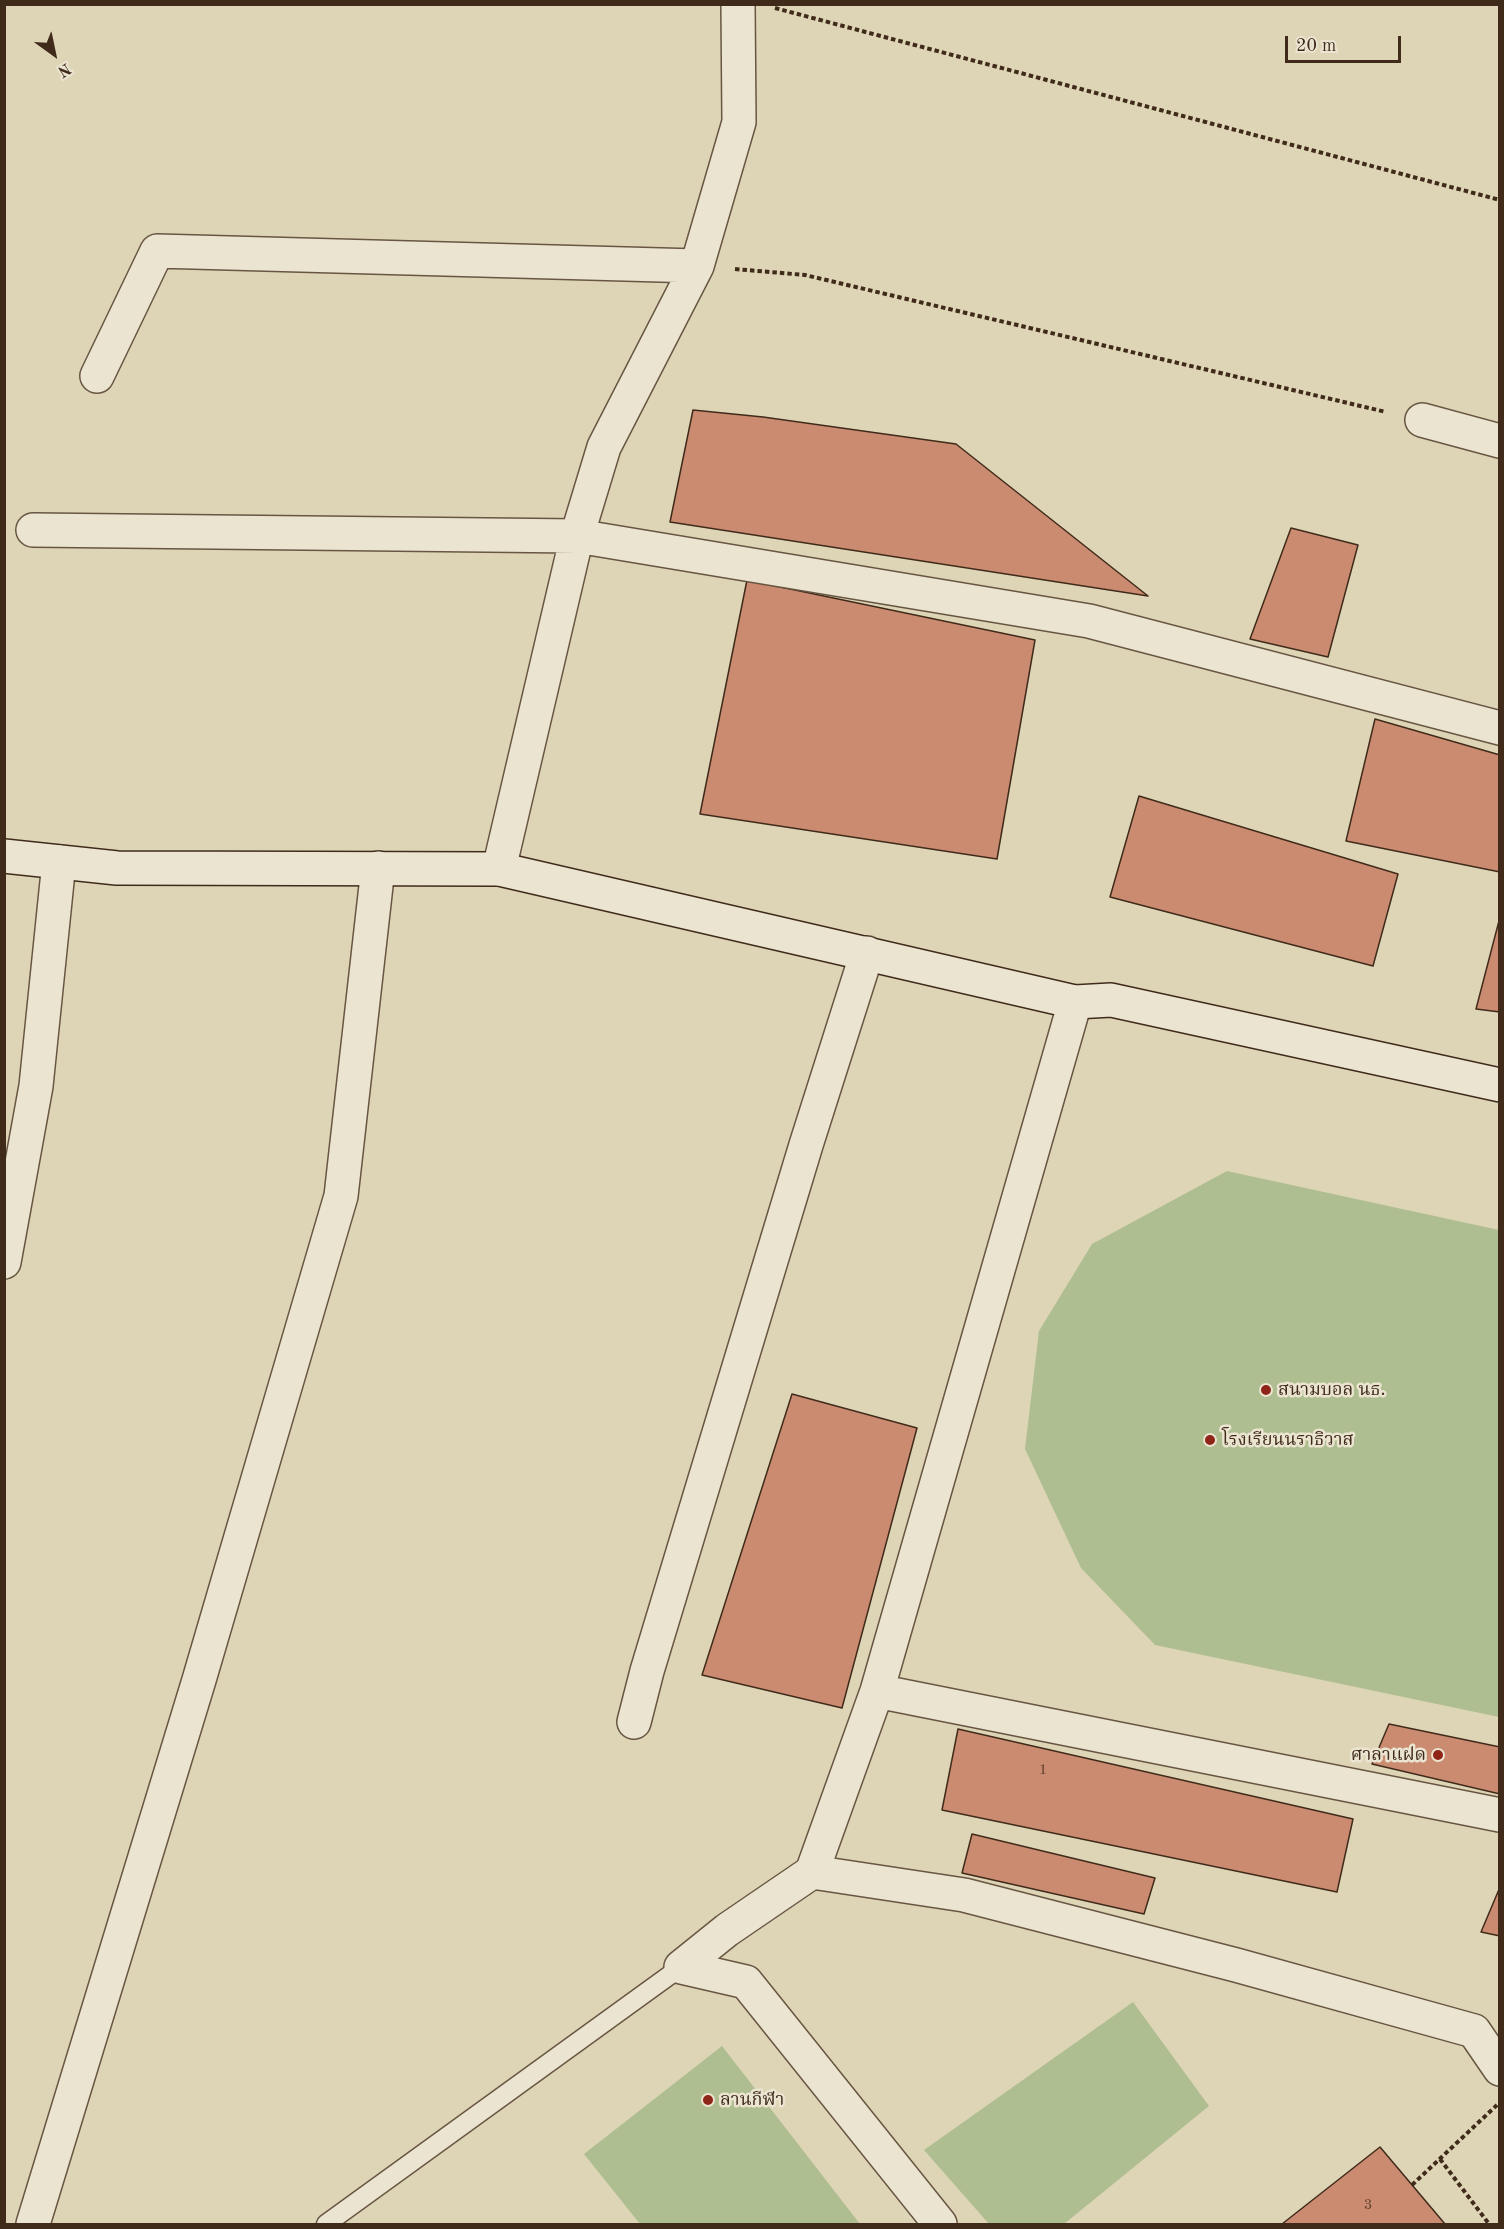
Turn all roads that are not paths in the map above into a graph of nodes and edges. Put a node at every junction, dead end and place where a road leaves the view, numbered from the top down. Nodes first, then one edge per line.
1 (738, 4) edge
2 (697, 266) junction
3 (97, 376) dead end
4 (1422, 420) road end
5 (1500, 441) edge
6 (33, 530) dead end
7 (577, 536) junction
8 (1500, 728) edge
9 (4, 856) edge
10 (59, 862) junction
11 (378, 867) junction
12 (499, 869) junction
13 (867, 953) junction
14 (1075, 1002) junction
15 (1500, 1085) edge
16 (4, 1262) edge
17 (877, 1691) junction
18 (634, 1722) dead end
19 (1500, 1815) edge
20 (812, 1872) junction
21 (681, 1967) junction
22 (1500, 2069) edge
23 (33, 2224) edge
24 (326, 2224) edge
25 (940, 2224) edge

1 - 2 street
2 - 3 street
2 - 7 street
4 - 5 street
6 - 7 street
7 - 8 street
7 - 12 street
9 - 10 street
10 - 11 street
10 - 16 street
11 - 12 street
11 - 23 street
12 - 13 street
13 - 14 street
13 - 18 street
14 - 15 street
14 - 17 street
17 - 19 street
17 - 20 street
20 - 21 street
20 - 22 street
21 - 24 lane
21 - 25 street

